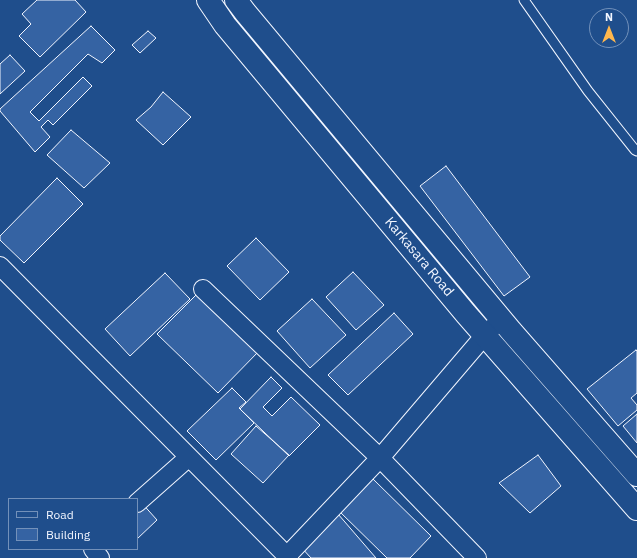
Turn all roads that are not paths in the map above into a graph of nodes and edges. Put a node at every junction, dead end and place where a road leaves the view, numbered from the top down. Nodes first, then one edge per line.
1 (208, 0) edge
2 (236, 0) edge
3 (524, 0) edge
4 (637, 151) edge
5 (0, 266) edge
6 (203, 289) dead end
7 (501, 319) junction
8 (485, 335) junction
9 (189, 457) junction
10 (380, 458) junction
11 (637, 474) edge
12 (138, 502) edge
13 (637, 509) edge
14 (94, 550) edge
15 (288, 557) edge
16 (100, 558) edge
17 (477, 558) edge

1 - 8 main road, Karkasara Road
2 - 7 main road, Karkasara Road
3 - 4 lane
5 - 9 street
6 - 10 street
7 - 8 street
7 - 11 main road, Karkasara Road
8 - 10 street
8 - 13 main road, Karkasara Road
9 - 12 street
9 - 15 street
10 - 15 street
10 - 17 street
14 - 16 street

